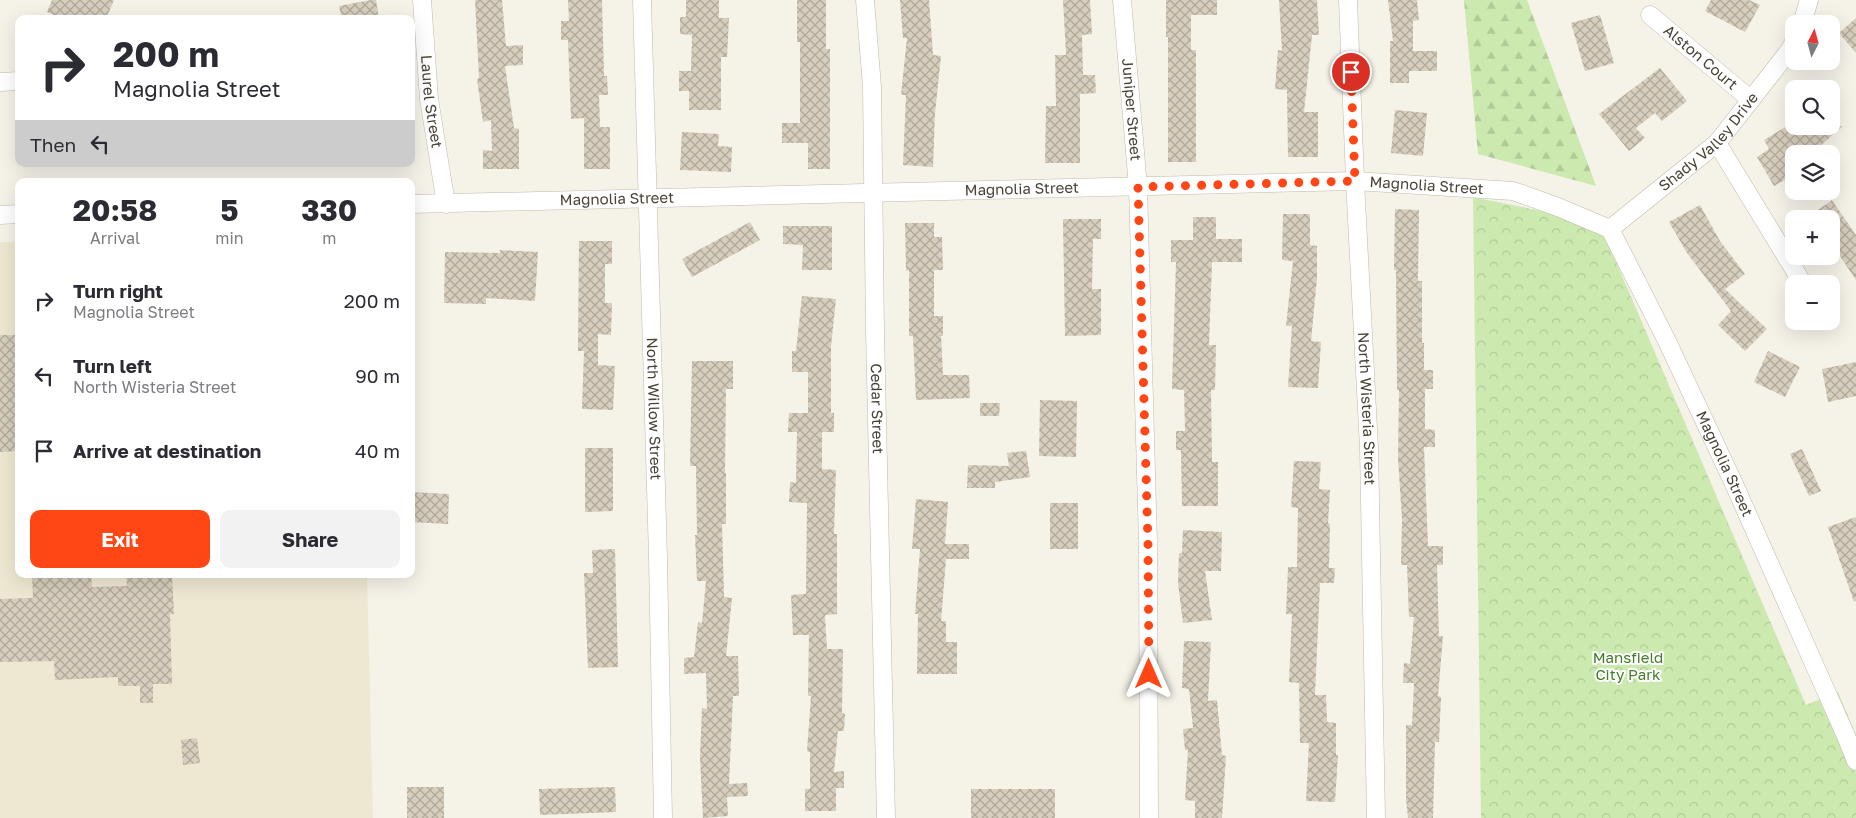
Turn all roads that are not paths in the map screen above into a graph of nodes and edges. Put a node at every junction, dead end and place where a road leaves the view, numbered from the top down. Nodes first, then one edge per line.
1 (422, 0) edge
2 (642, 0) edge
3 (865, 0) edge
4 (1122, 0) edge
5 (1348, 0) edge
6 (1809, 0) edge
7 (1650, 15) dead end
8 (1805, 15) edge
9 (1785, 56) edge
10 (15, 81) edge
11 (0, 82) edge
12 (1751, 100) junction
13 (1717, 143) junction
14 (1355, 181) junction
15 (1138, 187) junction
16 (874, 193) junction
17 (648, 199) junction
18 (415, 204) edge
19 (446, 204) junction
20 (15, 214) edge
21 (0, 215) edge
22 (1610, 229) junction
23 (1798, 275) edge
24 (1856, 761) edge
25 (662, 818) edge
26 (886, 818) edge
27 (1149, 818) edge
28 (1376, 818) edge

1 - 19 street, Laurel Street
2 - 17 street, North Willow Street
3 - 16 street, Cedar Street
4 - 15 street, Juniper Street
5 - 14 street, North Wisteria Street
6 - 8 street
7 - 12 street, Alston Court
9 - 12 street, Shady Valley Drive
10 - 11 street
12 - 13 street, Shady Valley Drive
13 - 22 street, Shady Valley Drive
13 - 23 street
14 - 15 street, Magnolia Street
14 - 22 street, Magnolia Street
14 - 28 street, North Wisteria Street
15 - 16 street, Magnolia Street
15 - 27 street, Juniper Street
16 - 17 street, Magnolia Street
16 - 26 street, Cedar Street
17 - 19 street, Magnolia Street
17 - 25 street, North Willow Street
18 - 19 street, Magnolia Street
20 - 21 street
22 - 24 street, Magnolia Street

